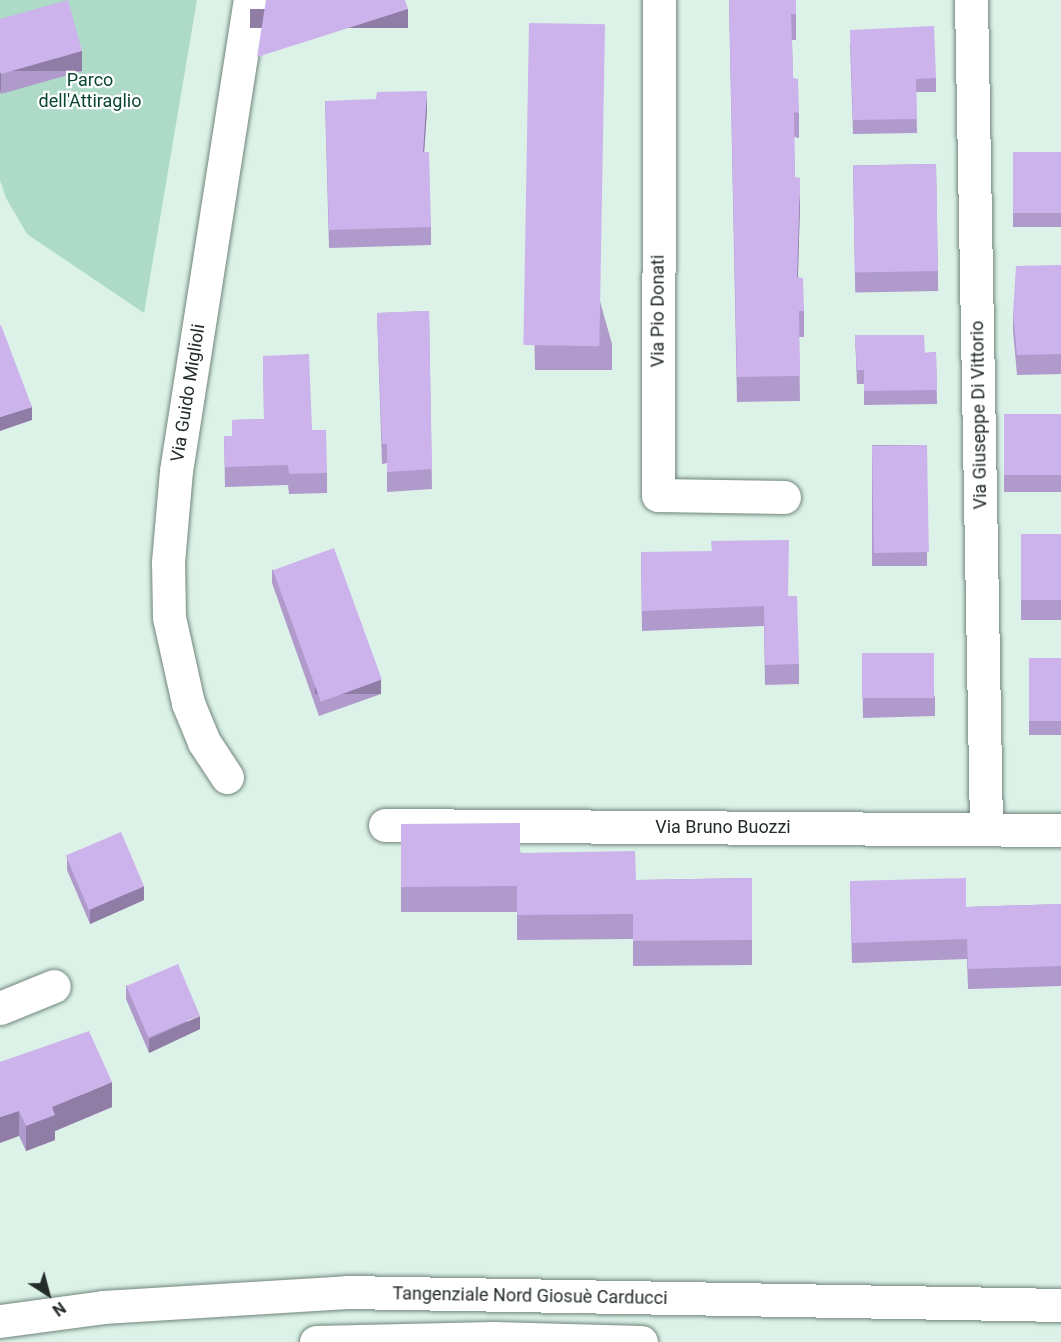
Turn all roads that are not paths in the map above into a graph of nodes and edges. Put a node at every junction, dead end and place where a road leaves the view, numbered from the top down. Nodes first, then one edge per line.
1 (250, 0) edge
2 (659, 0) edge
3 (971, 0) edge
4 (784, 497) dead end
5 (226, 777) dead end
6 (385, 825) dead end
7 (986, 829) junction
8 (1061, 830) edge
9 (54, 986) dead end
10 (0, 1008) edge
11 (1061, 1305) edge
12 (0, 1320) edge
13 (316, 1342) edge
14 (641, 1342) edge

1 - 5 main road, Via Guido Miglioli
2 - 4 main road, Via Pio Donati
3 - 7 main road, Via Giuseppe Di Vittorio
6 - 7 main road, Via Bruno Buozzi
7 - 8 main road, Via Bruno Buozzi
9 - 10 main road
11 - 12 main road, Tangenziale Nord Giosuè Carducci
13 - 14 main road

